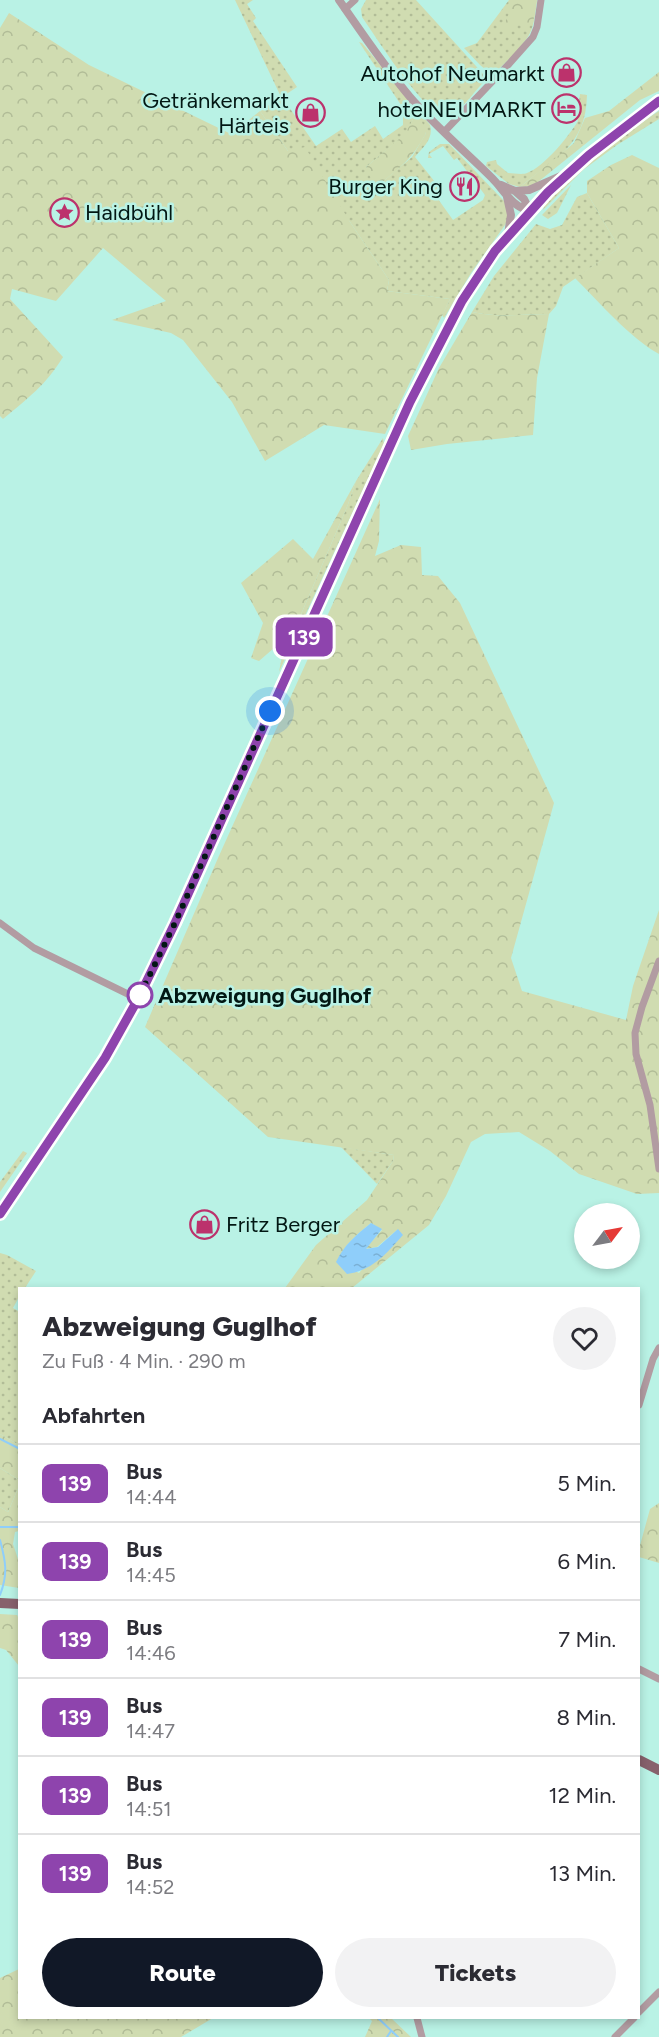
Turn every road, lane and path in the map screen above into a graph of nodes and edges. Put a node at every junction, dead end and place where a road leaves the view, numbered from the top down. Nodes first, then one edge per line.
1 (339, 0) edge
2 (355, 0) edge
3 (541, 0) edge
4 (345, 9) junction
5 (659, 101) edge
6 (444, 132) junction
7 (567, 173) junction
8 (510, 192) junction
9 (530, 211) junction
10 (507, 236) junction
11 (0, 923) edge
12 (659, 961) edge
13 (138, 999) junction
14 (659, 1169) edge
15 (0, 1214) edge
16 (659, 1348) edge
17 (640, 1402) edge
18 (1, 1604) edge
19 (18, 1604) edge
20 (640, 1670) edge
21 (659, 1679) edge
22 (640, 1760) edge
23 (659, 1770) edge
24 (659, 1992) edge
25 (640, 2012) edge
26 (417, 2019) edge
27 (633, 2019) edge
28 (422, 2037) edge
29 (615, 2037) edge

1 - 4 street
2 - 4 street
3 - 6 street
4 - 6 street
5 - 7 main road
6 - 8 street
7 - 8 street
7 - 9 main road
8 - 9 street
8 - 10 street
9 - 10 main road
10 - 13 main road
11 - 13 street
12 - 14 street
13 - 15 main road
16 - 17 street
18 - 19 main road
20 - 21 street
22 - 23 main road
24 - 25 street
26 - 28 street
27 - 29 street

